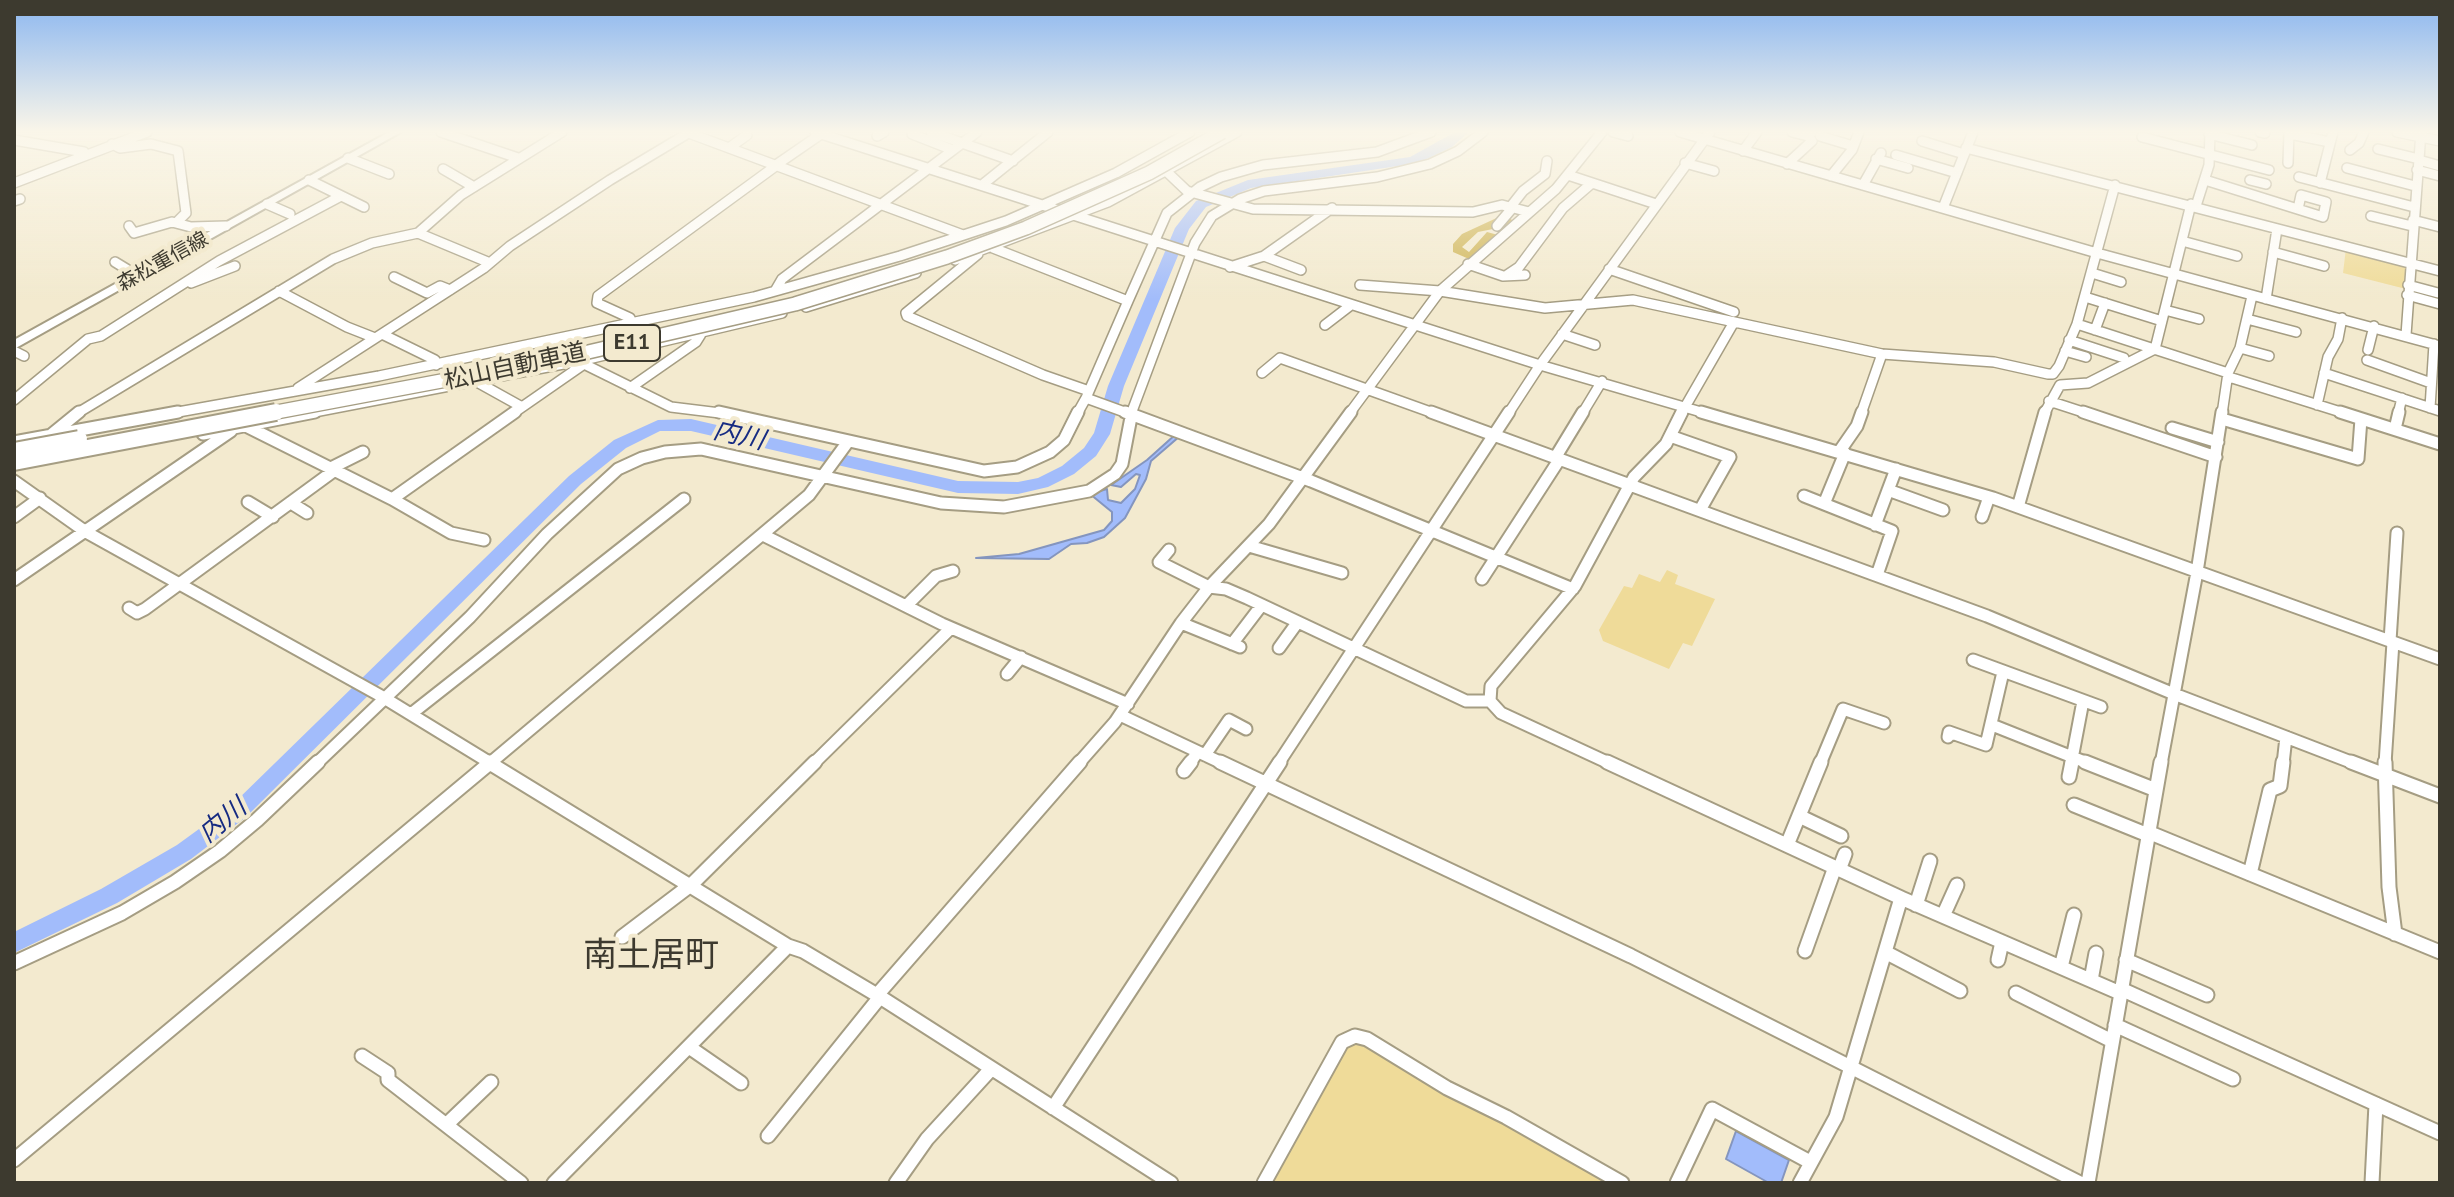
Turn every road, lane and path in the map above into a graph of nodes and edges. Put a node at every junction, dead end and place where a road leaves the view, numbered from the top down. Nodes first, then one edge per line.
1 (183, 188) edge
2 (295, 188) edge
3 (325, 188) edge
4 (473, 188) edge
5 (601, 188) edge
6 (745, 188) edge
7 (836, 188) edge
8 (905, 188) edge
9 (991, 188) edge
10 (1083, 188) edge
11 (1095, 188) edge
12 (1116, 188) edge
13 (1135, 188) edge
14 (1182, 188) edge
15 (1201, 188) edge
16 (1278, 188) edge
17 (1526, 188) edge
18 (1554, 188) edge
19 (1585, 188) edge
20 (1607, 188) edge
21 (1667, 188) edge
22 (1873, 188) edge
23 (1951, 188) edge
24 (2114, 188) edge
25 (2126, 188) edge
26 (2202, 188) edge
27 (2230, 188) edge
28 (2339, 188) edge
29 (2415, 188) edge
30 (1194, 192) junction
31 (341, 196) junction
32 (267, 204) junction
33 (1229, 204) junction
34 (1656, 204) junction
35 (1044, 205) junction
36 (2194, 205) junction
37 (2283, 205) junction
38 (883, 206) junction
39 (1513, 206) junction
40 (364, 207) dead end
41 (2414, 207) junction
42 (1332, 208) junction
43 (1943, 208) junction
44 (2298, 209) dead end
45 (1529, 212) junction
46 (290, 214) dead end
47 (2371, 216) dead end
48 (1076, 217) junction
49 (177, 222) junction
50 (1517, 223) junction
51 (2412, 223) junction
52 (129, 226) dead end
53 (226, 226) junction
54 (1497, 226) dead end
55 (2440, 227) edge
56 (2276, 228) junction
57 (1544, 232) junction
58 (418, 233) junction
59 (963, 236) junction
60 (2182, 241) junction
61 (1153, 242) junction
62 (993, 248) junction
63 (2273, 252) junction
64 (978, 253) junction
65 (2097, 253) junction
66 (1191, 254) junction
67 (1264, 256) junction
68 (2237, 256) dead end
69 (115, 262) dead end
70 (490, 263) junction
71 (2411, 263) junction
72 (1468, 264) junction
73 (235, 266) dead end
74 (2324, 266) dead end
75 (1230, 267) junction
76 (1609, 269) junction
77 (1301, 270) dead end
78 (2440, 271) edge
79 (2092, 273) junction
80 (2175, 274) junction
81 (1507, 275) junction
82 (1525, 275) dead end
83 (138, 276) junction
84 (394, 277) dead end
85 (2121, 282) dead end
86 (187, 283) junction
87 (1360, 285) dead end
88 (450, 290) junction
89 (2408, 290) junction
90 (279, 291) junction
91 (775, 291) junction
92 (1440, 291) junction
93 (2252, 296) junction
94 (2085, 297) junction
95 (2266, 299) junction
96 (2439, 299) edge
97 (1128, 301) junction
98 (2105, 303) junction
99 (1583, 304) junction
100 (1351, 305) junction
101 (2165, 310) junction
102 (1734, 317) junction
103 (2342, 318) junction
104 (2199, 319) dead end
105 (2247, 319) junction
106 (2162, 321) junction
107 (2077, 324) junction
108 (633, 325) junction
109 (1325, 325) dead end
110 (1414, 325) junction
111 (2374, 326) junction
112 (2095, 330) junction
113 (2296, 332) dead end
114 (701, 334) junction
115 (1562, 334) junction
116 (2406, 335) junction
117 (378, 336) junction
118 (1595, 345) dead end
119 (2437, 345) edge
120 (2067, 346) junction
121 (2240, 348) junction
122 (2155, 349) junction
123 (17, 351) edge
124 (1882, 354) junction
125 (2269, 356) dead end
126 (2086, 357) dead end
127 (2124, 358) dead end
128 (584, 362) junction
129 (436, 365) junction
130 (1540, 365) junction
131 (1262, 373) dead end
132 (2324, 373) junction
133 (2228, 375) junction
134 (1602, 381) junction
135 (477, 382) junction
136 (2431, 383) junction
137 (630, 388) junction
138 (1367, 390) junction
139 (291, 393) junction
140 (1089, 396) junction
141 (2402, 398) junction
142 (14, 400) edge
143 (2049, 401) junction
144 (2317, 405) junction
145 (1687, 406) junction
146 (522, 407) junction
147 (2435, 409) edge
148 (1128, 412) junction
149 (2222, 419) junction
150 (2361, 419) junction
151 (241, 427) junction
152 (2172, 428) dead end
153 (2395, 429) junction
154 (52, 435) junction
155 (1494, 436) junction
156 (1670, 436) junction
157 (14, 442) edge
158 (2218, 442) junction
159 (2440, 444) edge
160 (846, 445) junction
161 (14, 451) edge
162 (363, 452) dead end
163 (1842, 452) junction
164 (2216, 457) junction
165 (1557, 459) junction
166 (14, 462) edge
167 (333, 469) junction
168 (1896, 469) junction
169 (14, 470) edge
170 (826, 474) junction
171 (1302, 478) junction
172 (14, 481) edge
173 (1629, 486) junction
174 (1964, 489) junction
175 (1888, 490) junction
176 (1804, 496) dead end
177 (1989, 497) junction
178 (40, 498) junction
179 (392, 499) junction
180 (684, 499) dead end
181 (248, 502) dead end
182 (1960, 502) dead end
183 (291, 503) junction
184 (1824, 504) junction
185 (2018, 507) junction
186 (1700, 510) junction
187 (1943, 510) dead end
188 (307, 513) dead end
189 (14, 517) edge
190 (273, 517) junction
191 (1982, 517) dead end
192 (1875, 525) junction
193 (1431, 531) junction
194 (86, 532) junction
195 (2397, 533) dead end
196 (763, 535) junction
197 (484, 540) dead end
198 (1249, 546) junction
199 (1169, 550) dead end
200 (1496, 557) junction
201 (953, 571) dead end
202 (2197, 572) junction
203 (1342, 573) dead end
204 (1877, 575) junction
205 (1482, 579) dead end
206 (14, 580) edge
207 (180, 585) junction
208 (1209, 587) junction
209 (1573, 589) junction
210 (906, 606) junction
211 (1261, 606) junction
212 (129, 608) dead end
213 (1181, 623) junction
214 (1297, 623) junction
215 (951, 628) junction
216 (2392, 642) junction
217 (1279, 648) dead end
218 (1354, 648) junction
219 (1021, 657) junction
220 (2440, 659) edge
221 (1973, 660) dead end
222 (2003, 672) junction
223 (1007, 674) dead end
224 (2174, 694) junction
225 (382, 697) junction
226 (1490, 701) junction
227 (2083, 701) junction
228 (2101, 707) dead end
229 (1124, 709) junction
230 (411, 714) junction
231 (1884, 723) dead end
232 (1992, 725) junction
233 (1246, 729) dead end
234 (1948, 737) dead end
235 (2286, 737) junction
236 (1202, 753) junction
237 (2072, 757) junction
238 (490, 761) junction
239 (1184, 771) dead end
240 (2384, 774) junction
241 (2069, 777) dead end
242 (1264, 783) junction
243 (2156, 790) junction
244 (2440, 796) edge
245 (2074, 805) dead end
246 (1799, 816) junction
247 (2148, 833) junction
248 (1841, 836) dead end
249 (1787, 845) junction
250 (1845, 854) dead end
251 (1930, 861) dead end
252 (1837, 868) junction
253 (2250, 874) junction
254 (692, 884) junction
255 (1957, 885) dead end
256 (1901, 898) junction
257 (1916, 905) junction
258 (2074, 915) dead end
259 (1943, 916) junction
260 (2395, 934) junction
261 (622, 937) dead end
262 (2002, 942) junction
263 (788, 946) junction
264 (1805, 951) dead end
265 (1885, 952) junction
266 (2440, 952) edge
267 (2096, 953) dead end
268 (1998, 960) dead end
269 (2126, 960) junction
270 (14, 963) edge
271 (2061, 967) junction
272 (2091, 980) junction
273 (1960, 991) dead end
274 (2120, 991) junction
275 (2016, 993) dead end
276 (2207, 995) dead end
277 (878, 996) junction
278 (2115, 1025) junction
279 (2112, 1041) junction
280 (689, 1047) junction
281 (362, 1056) dead end
282 (1850, 1067) junction
283 (991, 1069) junction
284 (2233, 1079) dead end
285 (491, 1082) dead end
286 (741, 1083) dead end
287 (2376, 1104) junction
288 (1053, 1108) junction
289 (446, 1125) junction
290 (2440, 1133) edge
291 (768, 1136) dead end
292 (14, 1160) edge
293 (1810, 1162) junction
294 (521, 1183) edge
295 (554, 1183) edge
296 (896, 1183) edge
297 (1171, 1183) edge
298 (1264, 1183) edge
299 (1622, 1183) edge
300 (1677, 1183) edge
301 (1800, 1183) edge
302 (2080, 1183) edge
303 (2088, 1183) edge
304 (2372, 1183) edge

1 - 49 street
2 - 32 main road, 森松重信線
3 - 31 street
4 - 58 street
5 - 70 street
6 - 108 street
7 - 38 street
8 - 38 street
9 - 35 street
10 - 35 street
11 - 161 highway, 松山自動車道 / E11, bridge
12 - 166 highway, 松山自動車道 / E11, bridge
13 - 48 street
14 - 30 street
15 - 30 street
16 - 33 street
17 - 39 street
18 - 45 street
19 - 57 street
20 - 34 street
21 - 34 street
22 - 43 street
23 - 43 street
24 - 65 street
25 - 36 street
26 - 36 street
27 - 37 street
28 - 41 street
29 - 41 street
30 - 33 street
30 - 61 street
31 - 40 street
31 - 86 street
32 - 46 street
32 - 53 main road, 森松重信線
33 - 42 street
33 - 66 street
34 - 76 street
35 - 48 street
35 - 59 street
36 - 56 street
36 - 60 street
37 - 44 street
37 - 56 street
38 - 59 street
38 - 91 street
39 - 42 street
39 - 45 street
39 - 54 street
41 - 51 street
42 - 67 street
43 - 65 street
45 - 50 street
47 - 51 street
48 - 61 street
48 - 62 street
49 - 52 street
49 - 53 street
50 - 57 street
50 - 72 street
51 - 55 street
51 - 71 street
53 - 83 main road, 森松重信線
56 - 63 street
56 - 71 street
57 - 81 street
58 - 70 street
58 - 90 street
59 - 91 street
60 - 68 street
60 - 80 street
61 - 66 street
61 - 97 street
62 - 64 street
62 - 97 street
63 - 74 street
63 - 95 street
64 - 114 street
64 - 140 street
65 - 79 street
65 - 80 street
66 - 75 street
66 - 148 street
67 - 75 street
67 - 77 street
69 - 83 street
70 - 88 street
71 - 78 street
71 - 89 street
72 - 81 street
72 - 92 street
73 - 86 street
75 - 100 street
76 - 99 street
76 - 102 street
79 - 85 street
79 - 94 street
80 - 93 street
80 - 101 street
81 - 82 street
83 - 123 main road, 森松重信線
84 - 88 street
86 - 142 street
87 - 92 street
88 - 117 street
89 - 96 street
89 - 116 street
90 - 117 street
90 - 154 street
91 - 108 street
92 - 99 street
92 - 110 street
93 - 95 street
93 - 105 street
94 - 98 street
94 - 107 street
95 - 103 street
97 - 140 street
98 - 106 street
98 - 112 street
99 - 102 street
99 - 115 street
100 - 109 street
100 - 110 street
101 - 104 street
101 - 106 street
102 - 124 street
102 - 145 street
103 - 111 street
103 - 132 street
105 - 113 street
105 - 121 street
106 - 122 street
107 - 112 street
107 - 120 street
108 - 129 street
110 - 130 street
110 - 138 street
111 - 116 street
111 - 136 street
112 - 122 street
114 - 128 street
114 - 137 street
115 - 118 street
115 - 130 street
116 - 119 street
117 - 129 street
117 - 139 street
119 - 136 street
120 - 124 street
120 - 126 street
120 - 127 street
121 - 125 street
121 - 133 street
122 - 133 street
122 - 143 street
124 - 163 street
128 - 135 street
128 - 137 street
128 - 146 street
129 - 139 street
130 - 134 street
130 - 155 street
131 - 138 street
132 - 141 street
132 - 144 street
133 - 144 street
133 - 149 street
134 - 145 street
134 - 165 street
135 - 146 street
135 - 151 street
136 - 147 street
137 - 160 street
138 - 155 street
138 - 171 street
139 - 154 street
140 - 148 street
140 - 160 street
141 - 147 street
141 - 153 street
143 - 164 street
143 - 185 street
144 - 150 street
145 - 156 street
145 - 163 street
146 - 179 street
148 - 170 street
148 - 171 street
149 - 150 street
149 - 158 street
150 - 153 street
151 - 167 street
151 - 169 street
151 - 194 street
152 - 158 street
153 - 159 street
154 - 157 street
155 - 165 street
155 - 193 street
156 - 173 street
156 - 186 street
158 - 164 street
160 - 170 street
162 - 167 street
163 - 168 street
163 - 184 street
164 - 202 street
165 - 173 street
165 - 200 street
167 - 179 street
167 - 183 street
168 - 174 street
168 - 175 street
170 - 196 street
170 - 225 street
171 - 193 street
171 - 198 street
172 - 178 street
173 - 186 street
173 - 209 street
174 - 177 street
174 - 182 street
175 - 187 street
175 - 192 street
176 - 184 street
177 - 185 street
177 - 191 street
178 - 189 street
178 - 194 street
179 - 197 street
180 - 230 street
181 - 190 street
183 - 188 street
183 - 190 street
184 - 192 street
185 - 202 street
186 - 204 street
190 - 207 street
192 - 204 street
193 - 200 street
193 - 218 street
194 - 206 street
194 - 207 street
195 - 216 street
196 - 210 street
196 - 238 street
198 - 203 street
198 - 208 street
199 - 208 street
200 - 205 street
200 - 209 street
201 - 210 street
202 - 216 street
202 - 224 street
204 - 224 street
207 - 212 street
207 - 225 street
208 - 211 street
208 - 213 street
209 - 226 street
210 - 215 street
211 - 213 street
211 - 214 street
213 - 229 street
214 - 217 street
214 - 218 street
215 - 219 street
215 - 254 street
216 - 220 street
216 - 240 street
218 - 226 street
218 - 242 street
219 - 223 street
219 - 229 street
221 - 222 street
222 - 227 street
222 - 232 street
224 - 235 street
224 - 243 street
225 - 230 street
225 - 270 street
226 - 249 street
227 - 228 street
227 - 237 street
229 - 236 street
229 - 277 street
230 - 238 street
231 - 246 street
232 - 234 street
232 - 237 street
233 - 236 street
235 - 240 street
235 - 253 street
236 - 239 street
236 - 242 street
237 - 241 street
237 - 243 street
238 - 254 street
238 - 292 street
240 - 244 street
240 - 260 street
242 - 282 street
242 - 288 street
243 - 247 street
245 - 247 street
246 - 248 street
246 - 249 street
247 - 253 street
247 - 269 street
249 - 252 street
250 - 252 street
251 - 257 street
252 - 256 street
252 - 264 street
253 - 260 street
254 - 261 street
254 - 263 street
255 - 259 street
256 - 257 street
256 - 265 street
257 - 259 street
258 - 271 street
259 - 262 street
260 - 266 street
262 - 268 street
262 - 271 street
263 - 277 street
263 - 280 street
265 - 273 street
265 - 282 street
267 - 272 street
269 - 274 street
269 - 276 street
271 - 272 street
272 - 274 street
274 - 278 street
274 - 287 street
275 - 279 street
277 - 283 street
277 - 291 street
278 - 279 street
278 - 284 street
279 - 303 street
280 - 286 street
280 - 295 street
281 - 289 street
282 - 293 street
282 - 302 street
283 - 288 street
283 - 296 street
285 - 289 street
287 - 290 street
287 - 304 street
288 - 297 street
289 - 294 street
293 - 300 street
293 - 301 street
298 - 299 street

